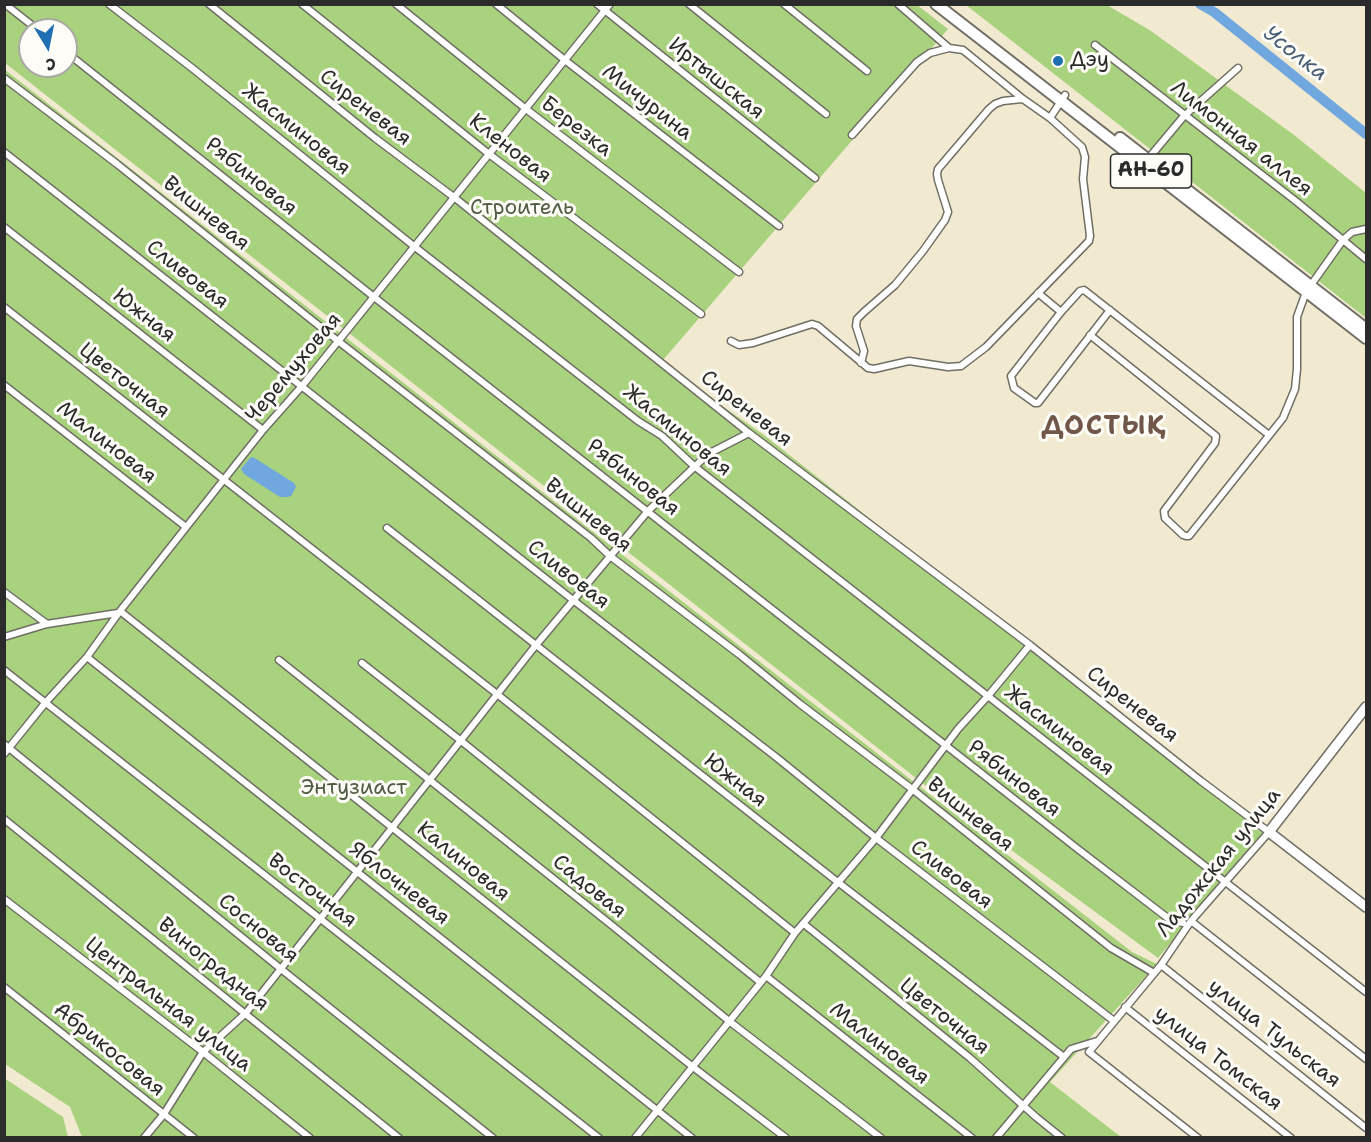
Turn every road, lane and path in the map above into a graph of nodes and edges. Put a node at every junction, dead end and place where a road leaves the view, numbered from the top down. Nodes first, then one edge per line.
1 (109, 4) edge
2 (209, 4) edge
3 (302, 4) edge
4 (396, 4) edge
5 (496, 4) edge
6 (597, 4) edge
7 (610, 4) edge
8 (689, 4) edge
9 (784, 4) edge
10 (898, 4) edge
11 (936, 4) edge
12 (947, 4) edge
13 (5, 5) edge
14 (605, 11) junction
15 (22, 18) edge
16 (1095, 45) dead end
17 (949, 48) junction
18 (566, 61) junction
19 (78, 62) edge
20 (1238, 68) dead end
21 (867, 71) dead end
22 (4, 78) edge
23 (1063, 98) junction
24 (1023, 99) junction
25 (526, 109) junction
26 (826, 114) dead end
27 (1184, 116) junction
28 (1050, 118) junction
29 (852, 135) dead end
30 (4, 152) edge
31 (489, 154) junction
32 (1148, 159) junction
33 (815, 178) dead end
34 (455, 198) junction
35 (779, 226) dead end
36 (4, 227) edge
37 (1366, 229) edge
38 (1343, 240) junction
39 (415, 247) junction
40 (1366, 259) edge
41 (739, 272) dead end
42 (1308, 288) junction
43 (1038, 293) junction
44 (374, 297) junction
45 (4, 308) edge
46 (1110, 310) junction
47 (1061, 312) junction
48 (701, 314) dead end
49 (1366, 329) edge
50 (1090, 335) junction
51 (1366, 338) edge
52 (338, 341) junction
53 (731, 341) dead end
54 (861, 363) junction
55 (4, 386) edge
56 (302, 386) junction
57 (263, 430) junction
58 (749, 433) junction
59 (1269, 435) junction
60 (694, 466) junction
61 (224, 481) junction
62 (648, 511) junction
63 (186, 527) junction
64 (387, 528) dead end
65 (610, 556) junction
66 (4, 592) edge
67 (573, 600) junction
68 (119, 612) junction
69 (47, 624) junction
70 (4, 637) edge
71 (536, 645) junction
72 (1030, 645) junction
73 (87, 657) junction
74 (279, 660) dead end
75 (362, 663) dead end
76 (4, 670) edge
77 (497, 694) junction
78 (988, 696) junction
79 (46, 702) junction
80 (1366, 707) edge
81 (460, 740) junction
82 (7, 746) edge
83 (945, 746) junction
84 (4, 754) edge
85 (430, 781) junction
86 (912, 789) junction
87 (4, 819) edge
88 (392, 826) junction
89 (1269, 832) junction
90 (876, 838) junction
91 (357, 872) junction
92 (1226, 882) junction
93 (839, 883) junction
94 (4, 899) edge
95 (1366, 907) edge
96 (320, 917) junction
97 (1191, 921) junction
98 (1183, 923) dead end
99 (804, 924) junction
100 (795, 933) junction
101 (1161, 965) junction
102 (281, 969) junction
103 (1154, 973) junction
104 (766, 976) junction
105 (760, 982) junction
106 (4, 987) edge
107 (1366, 992) edge
108 (1125, 1007) junction
109 (246, 1013) junction
110 (729, 1021) junction
111 (1114, 1021) junction
112 (1098, 1041) junction
113 (203, 1052) junction
114 (1064, 1057) junction
115 (1366, 1059) edge
116 (693, 1067) junction
117 (1023, 1105) junction
118 (657, 1110) junction
119 (164, 1114) junction
120 (1366, 1128) edge
121 (144, 1137) edge
122 (194, 1137) edge
123 (310, 1137) edge
124 (399, 1137) edge
125 (493, 1137) edge
126 (599, 1137) edge
127 (634, 1137) edge
128 (692, 1137) edge
129 (786, 1137) edge
130 (881, 1137) edge
131 (972, 1137) edge
132 (996, 1137) edge
133 (1062, 1137) edge
134 (1198, 1137) edge
135 (1291, 1137) edge

1 - 39 street, Жасминовая
2 - 34 street, Сиреневая
3 - 31 street, Кленовая
4 - 25 street, Березка
5 - 18 street, Мичурина
6 - 14 street, Иртышская
7 - 14 street, Черемуховая
8 - 26 street
9 - 21 street
10 - 17 street
11 - 23 main road, АН-60
12 - 23 main road
13 - 15 street
14 - 18 street, Черемуховая
14 - 33 street, Иртышская
16 - 27 street, Лимонная аллея
17 - 24 street
17 - 29 street
18 - 25 street, Черемуховая
18 - 35 street, Мичурина
19 - 44 street, Рябиновая
20 - 27 street
22 - 52 street, Вишневая
23 - 28 street
23 - 32 main road
23 - 42 main road, АН-60
24 - 28 street
24 - 54 street
25 - 31 street, Черемуховая
25 - 41 street, Березка
27 - 32 street
27 - 38 street, Лимонная аллея
28 - 43 street
30 - 56 street, Сливовая
31 - 34 street, Черемуховая
31 - 48 street, Кленовая
32 - 42 main road
34 - 39 street, Черемуховая
34 - 58 street, Сиреневая
36 - 57 street, Южная
37 - 38 street
38 - 40 street, Лимонная аллея
38 - 42 street
39 - 44 street, Черемуховая
39 - 60 street, Жасминовая
42 - 49 main road
42 - 51 main road, АН-60
42 - 59 street
43 - 47 street
43 - 54 street
44 - 52 street, Черемуховая
44 - 62 street, Рябиновая
45 - 61 street, Цветочная
46 - 47 street
46 - 50 street
46 - 59 street
47 - 50 street
50 - 59 street
52 - 56 street, Черемуховая
52 - 65 street, Вишневая
53 - 54 street
55 - 63 street, Малиновая
56 - 57 street, Черемуховая
56 - 67 street, Сливовая
57 - 61 street, Черемуховая
58 - 60 street
58 - 72 street, Сиреневая
60 - 62 street
60 - 78 street, Жасминовая
61 - 63 street, Черемуховая
61 - 77 street, Цветочная
62 - 65 street
62 - 83 street, Рябиновая
63 - 68 street, Черемуховая
64 - 71 street, Южная
65 - 67 street
65 - 86 street, Вишневая
66 - 69 street
67 - 71 street
67 - 90 street, Сливовая
68 - 69 street
68 - 73 street, Черемуховая
68 - 88 street, Калиновая
69 - 70 street
71 - 77 street
71 - 93 street, Южная
72 - 78 street
72 - 89 street, Сиреневая
73 - 79 street, Черемуховая
73 - 91 street, Яблочневая
74 - 85 street, Садовая
75 - 81 street
76 - 79 street, Восточная
77 - 81 street
77 - 100 street, Цветочная
78 - 83 street
78 - 92 street, Жасминовая
79 - 82 street, Черемуховая
79 - 96 street, Восточная
80 - 89 main road, Ладожская улица
81 - 85 street
81 - 105 street
82 - 84 street, Черемуховая
82 - 102 street, Сосновая
83 - 86 street
83 - 98 street, Рябиновая
85 - 88 street
85 - 110 street, Садовая
86 - 90 street
86 - 103 street, Вишневая
87 - 109 street, Виноградная
88 - 91 street
88 - 116 street, Калиновая
89 - 92 street, Ладожская улица
89 - 95 main road
90 - 93 street
90 - 111 street, Сливовая
91 - 96 street
91 - 118 street, Яблочневая
92 - 97 street, Ладожская улица
92 - 107 street, Жасминовая
93 - 99 street
93 - 114 street, Южная
94 - 113 street, Центральная улица
96 - 102 street
96 - 126 street, Восточная
97 - 101 street, Ладожская улица
97 - 115 street
99 - 100 street
99 - 117 street, Цветочная
100 - 104 street
101 - 103 street, Ладожская улица
101 - 120 street, улица Тульская
102 - 109 street
102 - 125 street, Сосновая
103 - 108 street, Ладожская улица
104 - 105 street
104 - 131 street, Малиновая
105 - 110 street
106 - 119 street, Абрикосовая
108 - 111 street, Ладожская улица
108 - 135 street, улица Томская
109 - 113 street
109 - 124 street, Виноградная
110 - 116 street
110 - 130 street, Садовая
111 - 112 street, Ладожская улица
112 - 114 street
112 - 134 street, Ладожская улица
113 - 119 street
113 - 123 street, Центральная улица
114 - 117 street
116 - 118 street
116 - 129 street, Калиновая
117 - 132 street
117 - 133 street, Цветочная
118 - 127 street
118 - 128 street, Яблочневая
119 - 121 street
119 - 122 street, Абрикосовая

